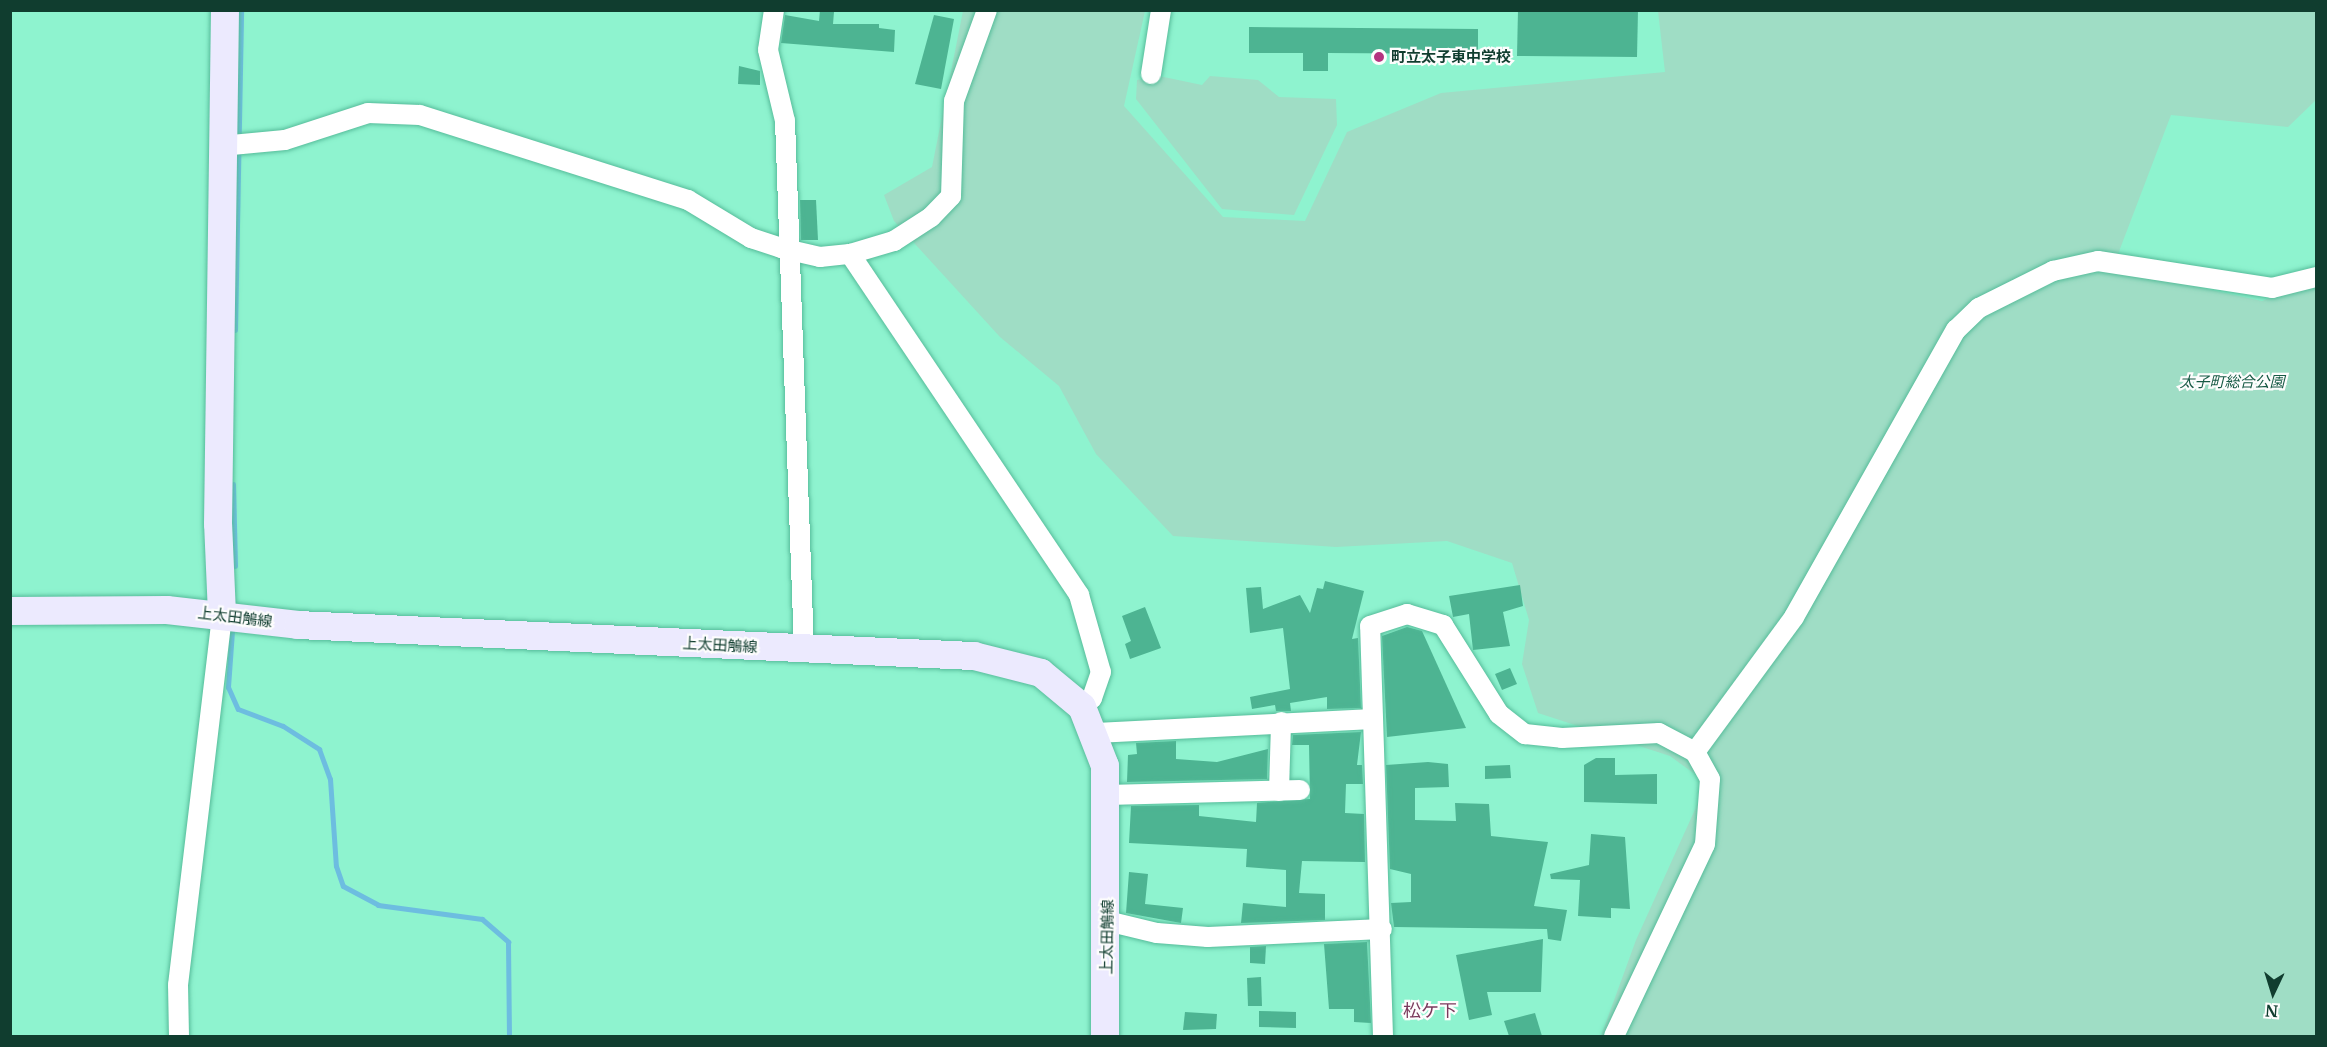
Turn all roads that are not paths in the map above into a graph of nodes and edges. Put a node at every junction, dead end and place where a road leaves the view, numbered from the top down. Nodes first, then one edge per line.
1 (225, 10) edge
2 (774, 10) edge
3 (987, 10) edge
4 (1161, 10) edge
5 (1151, 74) dead end
6 (221, 146) junction
7 (790, 248) junction
8 (850, 254) junction
9 (2316, 277) edge
10 (10, 611) edge
11 (222, 614) junction
12 (804, 650) junction
13 (1082, 707) junction
14 (1373, 719) junction
15 (1281, 722) junction
16 (1096, 732) junction
17 (1695, 752) junction
18 (1300, 790) dead end
19 (1279, 791) junction
20 (1107, 795) junction
21 (1107, 921) junction
22 (1383, 929) junction
23 (179, 1036) edge
24 (1105, 1036) edge
25 (1383, 1036) edge
26 (1614, 1036) edge

1 - 6 main road
2 - 7 street
3 - 8 street
4 - 5 street
6 - 7 street
6 - 11 main road
7 - 8 street
7 - 12 street
8 - 13 street
9 - 17 street
10 - 11 main road, 上太田鵤線
11 - 12 main road, 上太田鵤線
11 - 23 street
12 - 13 main road, 上太田鵤線
13 - 16 main road, 上太田鵤線
14 - 15 street
14 - 17 street
14 - 22 street
15 - 16 street
15 - 19 street
16 - 20 main road, 上太田鵤線
17 - 26 street
18 - 19 street
19 - 20 street
20 - 21 main road, 上太田鵤線
21 - 22 street
21 - 24 main road, 上太田鵤線
22 - 25 street

